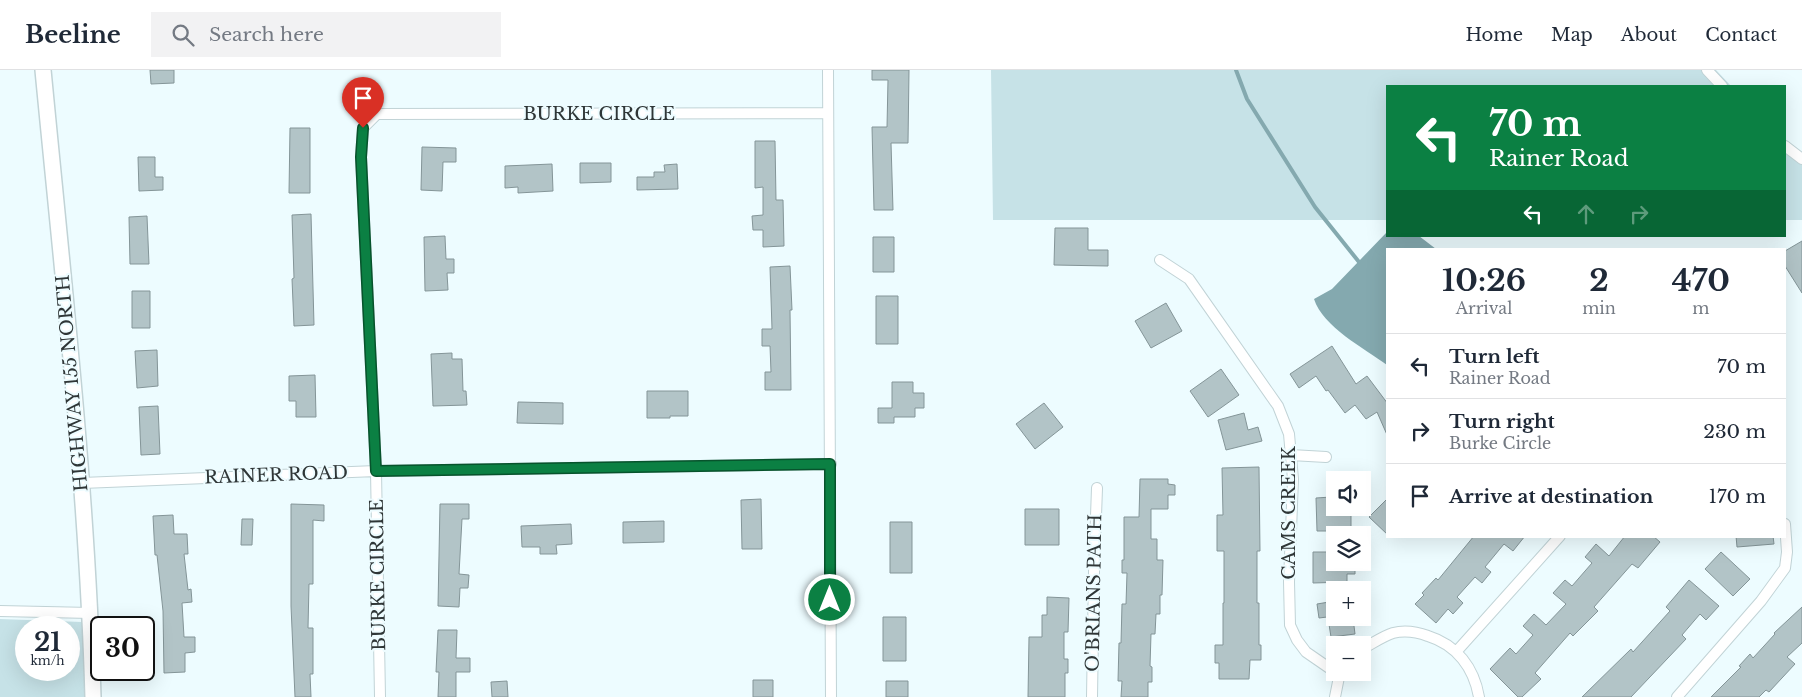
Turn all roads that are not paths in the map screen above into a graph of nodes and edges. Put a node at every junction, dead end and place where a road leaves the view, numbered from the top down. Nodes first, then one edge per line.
1 (43, 70) edge
2 (828, 70) edge
3 (1707, 70) edge
4 (1721, 85) edge
5 (827, 113) junction
6 (1786, 147) edge
7 (1802, 159) edge
8 (1160, 260) dead end
9 (1291, 455) junction
10 (1326, 457) dead end
11 (830, 464) junction
12 (376, 471) junction
13 (82, 483) junction
14 (1097, 488) dead end
15 (1558, 538) edge
16 (1786, 538) edge
17 (0, 611) edge
18 (90, 613) junction
19 (1371, 644) edge
20 (1456, 652) junction
21 (1326, 665) edge
22 (1337, 681) edge
23 (93, 697) edge
24 (380, 697) edge
25 (830, 697) edge
26 (1092, 697) edge
27 (1334, 697) edge
28 (1479, 697) edge
29 (1676, 697) edge

1 - 13 main road, HIGHWAY 155 NORTH
2 - 5 street
3 - 4 street
5 - 11 street
5 - 12 street, BURKE CIRCLE
6 - 7 street
8 - 9 street, CAMS CREEK
9 - 10 street
9 - 21 street, CAMS CREEK
11 - 12 street, RAINER ROAD
11 - 25 street
12 - 13 street, RAINER ROAD
12 - 24 street, BURKE CIRCLE
13 - 18 main road, HIGHWAY 155 NORTH
14 - 26 street, O'BRIANS PATH
15 - 20 street
16 - 29 street
17 - 18 street
18 - 23 main road, HIGHWAY 155 NORTH
19 - 20 street
20 - 28 street
22 - 27 street

